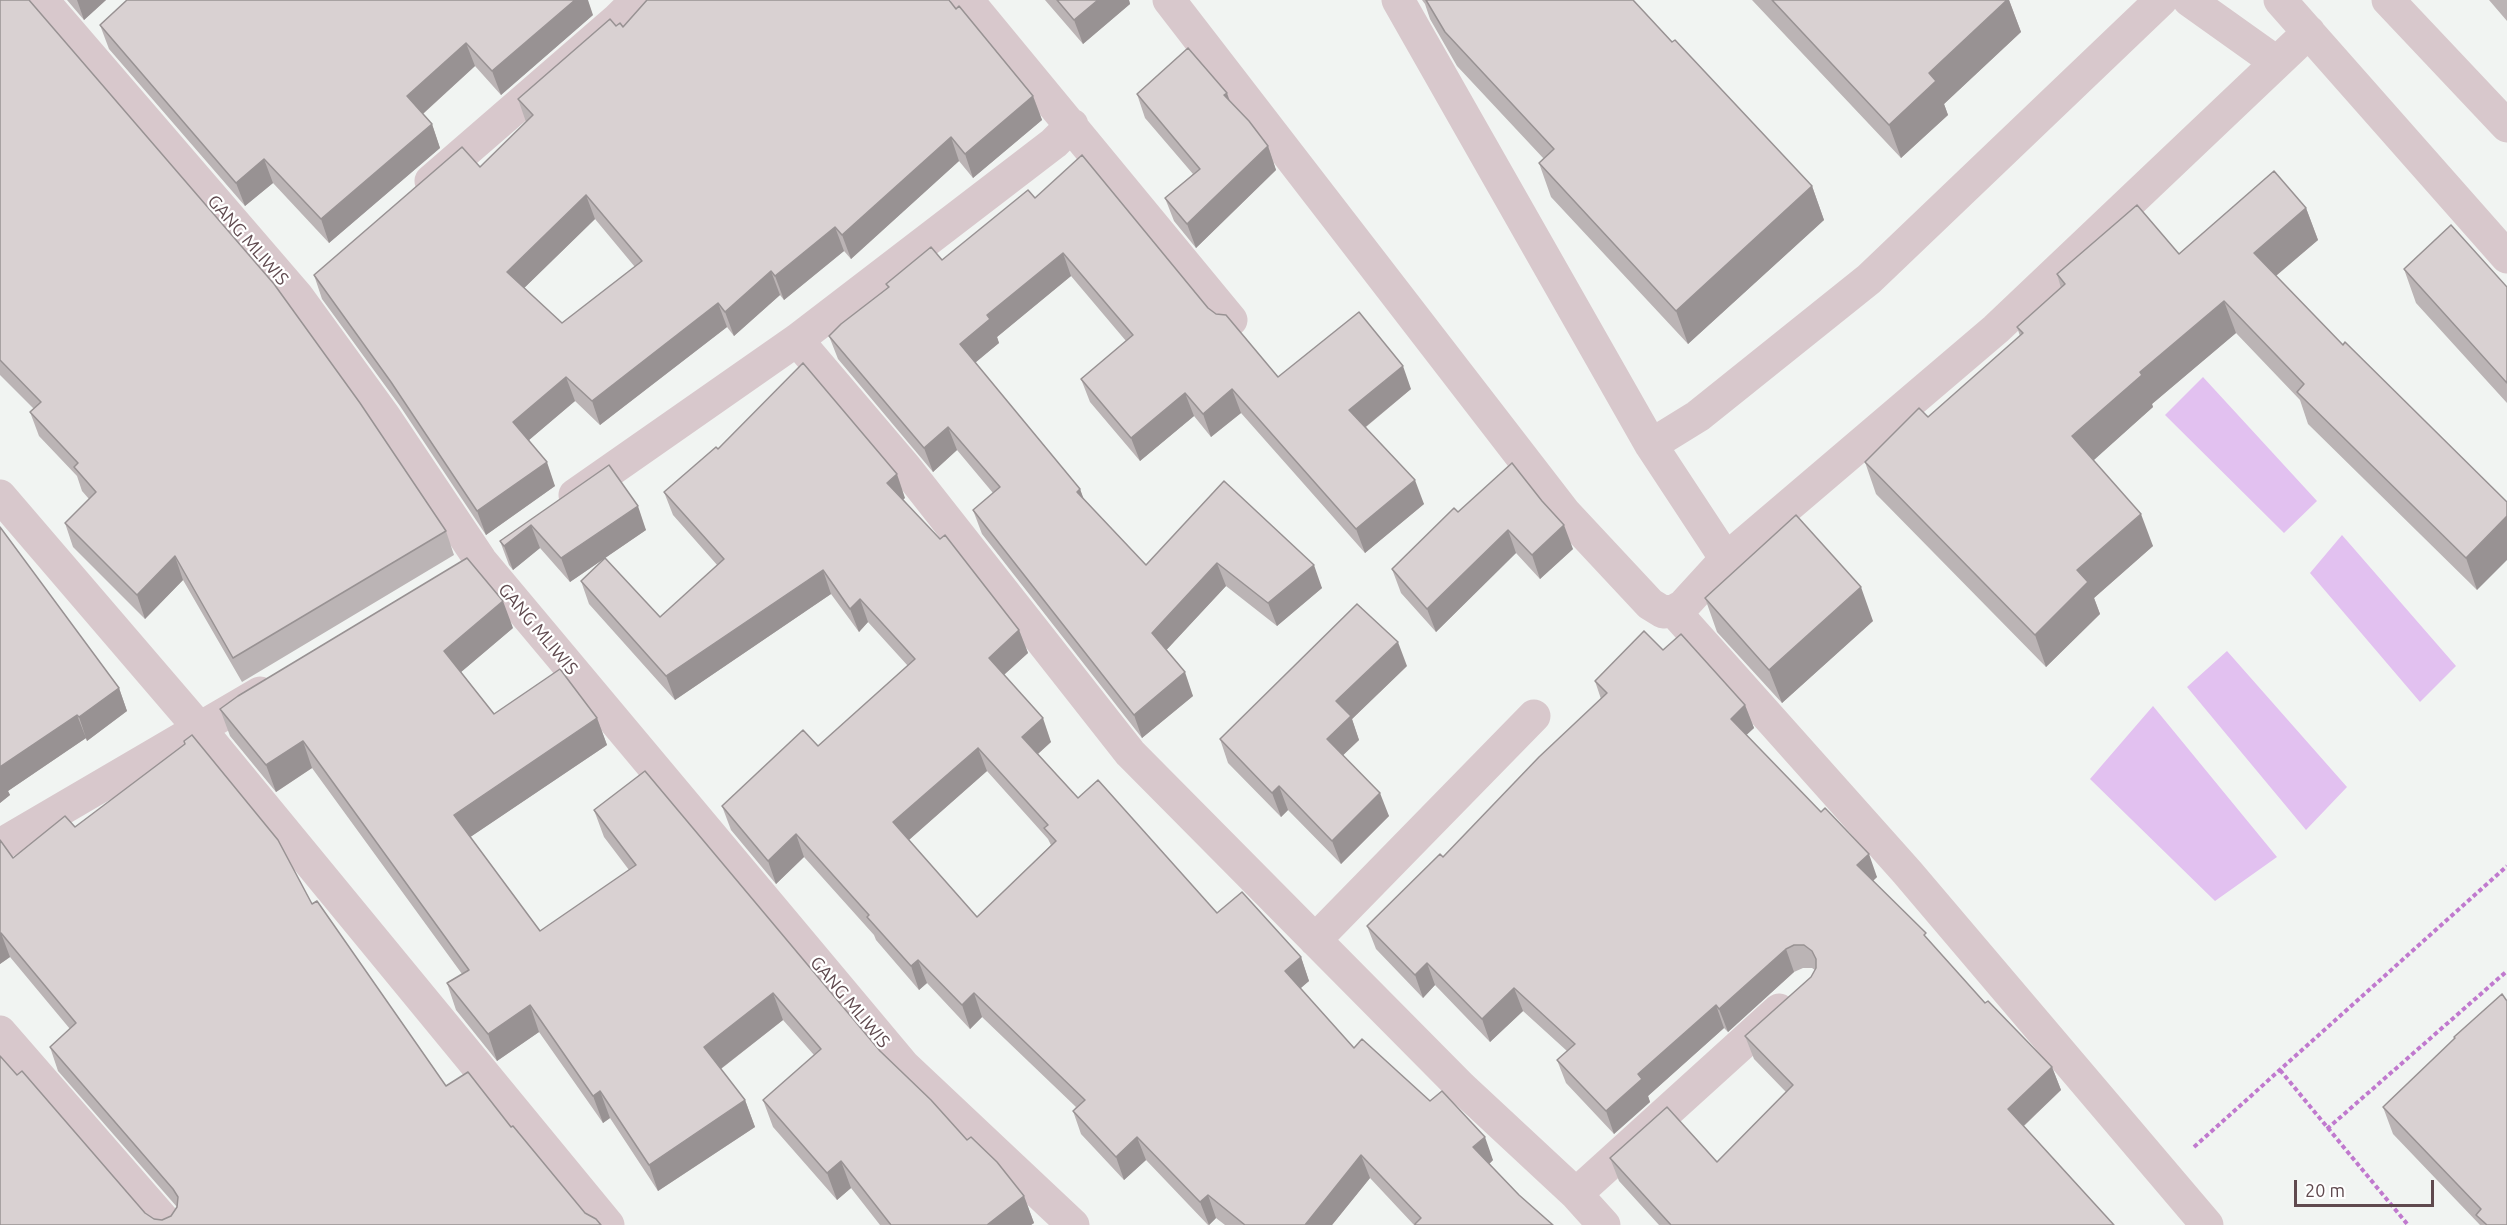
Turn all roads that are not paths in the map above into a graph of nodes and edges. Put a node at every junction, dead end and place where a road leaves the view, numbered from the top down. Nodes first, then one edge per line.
1 (42, 0) edge
2 (967, 0) edge
3 (1169, 0) edge
4 (1398, 0) edge
5 (2161, 0) edge
6 (2189, 0) edge
7 (2280, 0) edge
8 (2388, 0) edge
9 (619, 6) edge
10 (109, 23) edge
11 (2308, 32) junction
12 (83, 47) junction
13 (2276, 62) junction
14 (1072, 125) junction
15 (2507, 126) edge
16 (404, 204) edge
17 (2507, 257) edge
18 (324, 273) edge
19 (297, 296) junction
20 (1231, 320) edge
21 (797, 340) junction
22 (1652, 445) junction
23 (0, 496) edge
24 (548, 514) edge
25 (510, 541) edge
26 (1726, 559) junction
27 (481, 561) junction
28 (451, 579) edge
29 (1674, 611) junction
30 (290, 675) edge
31 (1534, 716) dead end
32 (200, 729) junction
33 (0, 845) edge
34 (1316, 940) junction
35 (1797, 994) edge
36 (0, 1032) edge
37 (1576, 1194) junction
38 (168, 1225) edge
39 (608, 1225) edge
40 (1073, 1225) edge
41 (1604, 1225) edge
42 (2207, 1225) edge

1 - 12 street, GANG MLIWIS
2 - 14 street
3 - 29 street
4 - 22 street
5 - 22 street
6 - 13 street
7 - 11 street
8 - 15 street
9 - 16 street
10 - 12 street
11 - 13 street
11 - 17 street
12 - 19 street, GANG MLIWIS
13 - 26 street
14 - 20 street
14 - 21 street
18 - 19 street
19 - 27 street, GANG MLIWIS
21 - 24 street
21 - 34 street
22 - 26 street
23 - 32 street
25 - 27 street
26 - 29 street
27 - 28 street
27 - 40 street, GANG MLIWIS
29 - 42 street
30 - 32 street
31 - 34 street
32 - 33 street
32 - 39 street
34 - 37 street
35 - 37 street
36 - 38 street
37 - 41 street

